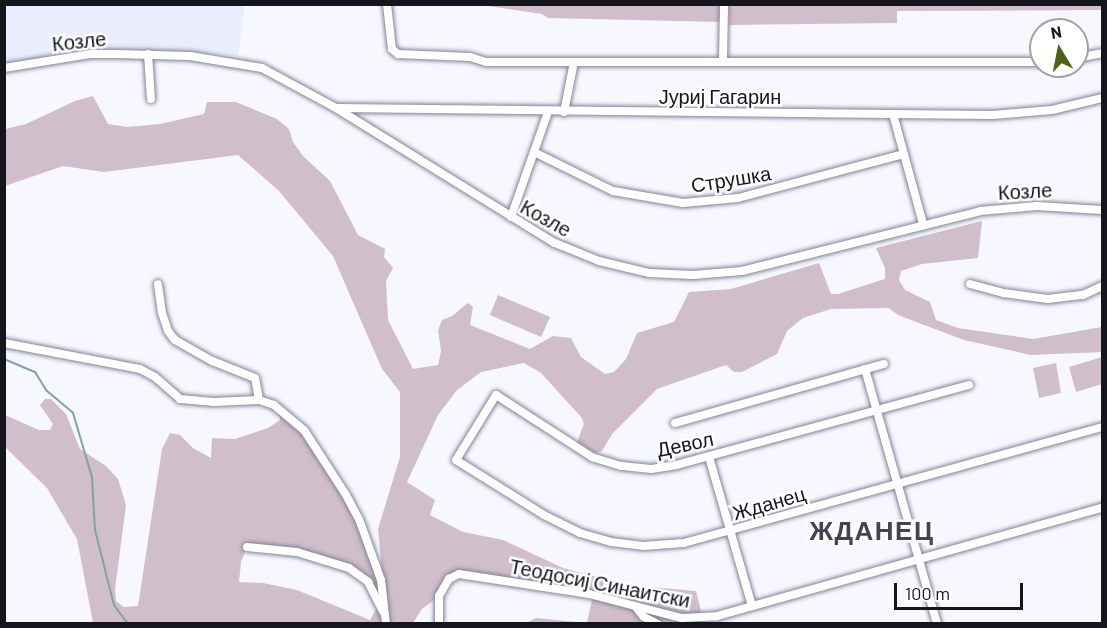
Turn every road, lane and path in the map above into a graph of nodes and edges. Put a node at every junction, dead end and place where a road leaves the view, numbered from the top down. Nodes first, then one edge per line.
1 (387, 4) edge
2 (724, 4) edge
3 (148, 54) junction
4 (574, 62) junction
5 (723, 62) junction
6 (1029, 62) edge
7 (4, 68) edge
8 (1102, 98) edge
9 (151, 99) dead end
10 (336, 108) junction
11 (549, 112) junction
12 (564, 112) junction
13 (893, 114) junction
14 (534, 152) junction
15 (903, 154) junction
16 (1102, 210) edge
17 (511, 217) junction
18 (923, 224) junction
19 (158, 284) dead end
20 (970, 284) dead end
21 (1102, 286) edge
22 (4, 343) edge
23 (884, 364) dead end
24 (866, 369) junction
25 (969, 385) dead end
26 (259, 400) junction
27 (877, 410) junction
28 (675, 423) dead end
29 (1102, 427) edge
30 (709, 457) junction
31 (456, 460) joint
32 (898, 484) junction
33 (1102, 508) edge
34 (731, 531) junction
35 (247, 547) dead end
36 (919, 560) junction
37 (635, 606) junction
38 (752, 606) junction
39 (386, 619) edge
40 (439, 624) edge
41 (658, 624) edge
42 (937, 624) edge

1 - 4 street, Јуриј Гагарин
2 - 5 street, Јуриј Гагарин
3 - 7 street, Козле
3 - 9 street
3 - 10 street, Козле
4 - 5 street, Јуриј Гагарин
4 - 12 street
5 - 6 street, Јуриј Гагарин
8 - 13 street, Јуриј Гагарин
10 - 11 street, Јуриј Гагарин
10 - 17 street, Козле
11 - 12 street, Јуриј Гагарин
11 - 14 street
12 - 13 street, Јуриј Гагарин
13 - 15 street
14 - 15 street, Струшка
14 - 17 street
15 - 18 street
16 - 18 street, Козле
17 - 18 street, Козле
19 - 26 street
20 - 21 street
22 - 26 street
23 - 24 street, Девол
24 - 27 street
24 - 28 street, Девол
25 - 27 street, Девол
26 - 39 street
27 - 30 street, Девол
27 - 32 street
29 - 32 street, Жданец
30 - 31 street, Девол
30 - 34 street
31 - 34 street, Жданец
32 - 34 street, Жданец
32 - 36 street
33 - 36 street, Теодосиј Синаитски
34 - 38 street
35 - 39 street
36 - 38 street, Теодосиј Синаитски
36 - 42 street
37 - 38 street, Теодосиј Синаитски
37 - 40 street, Теодосиј Синаитски
37 - 41 street

